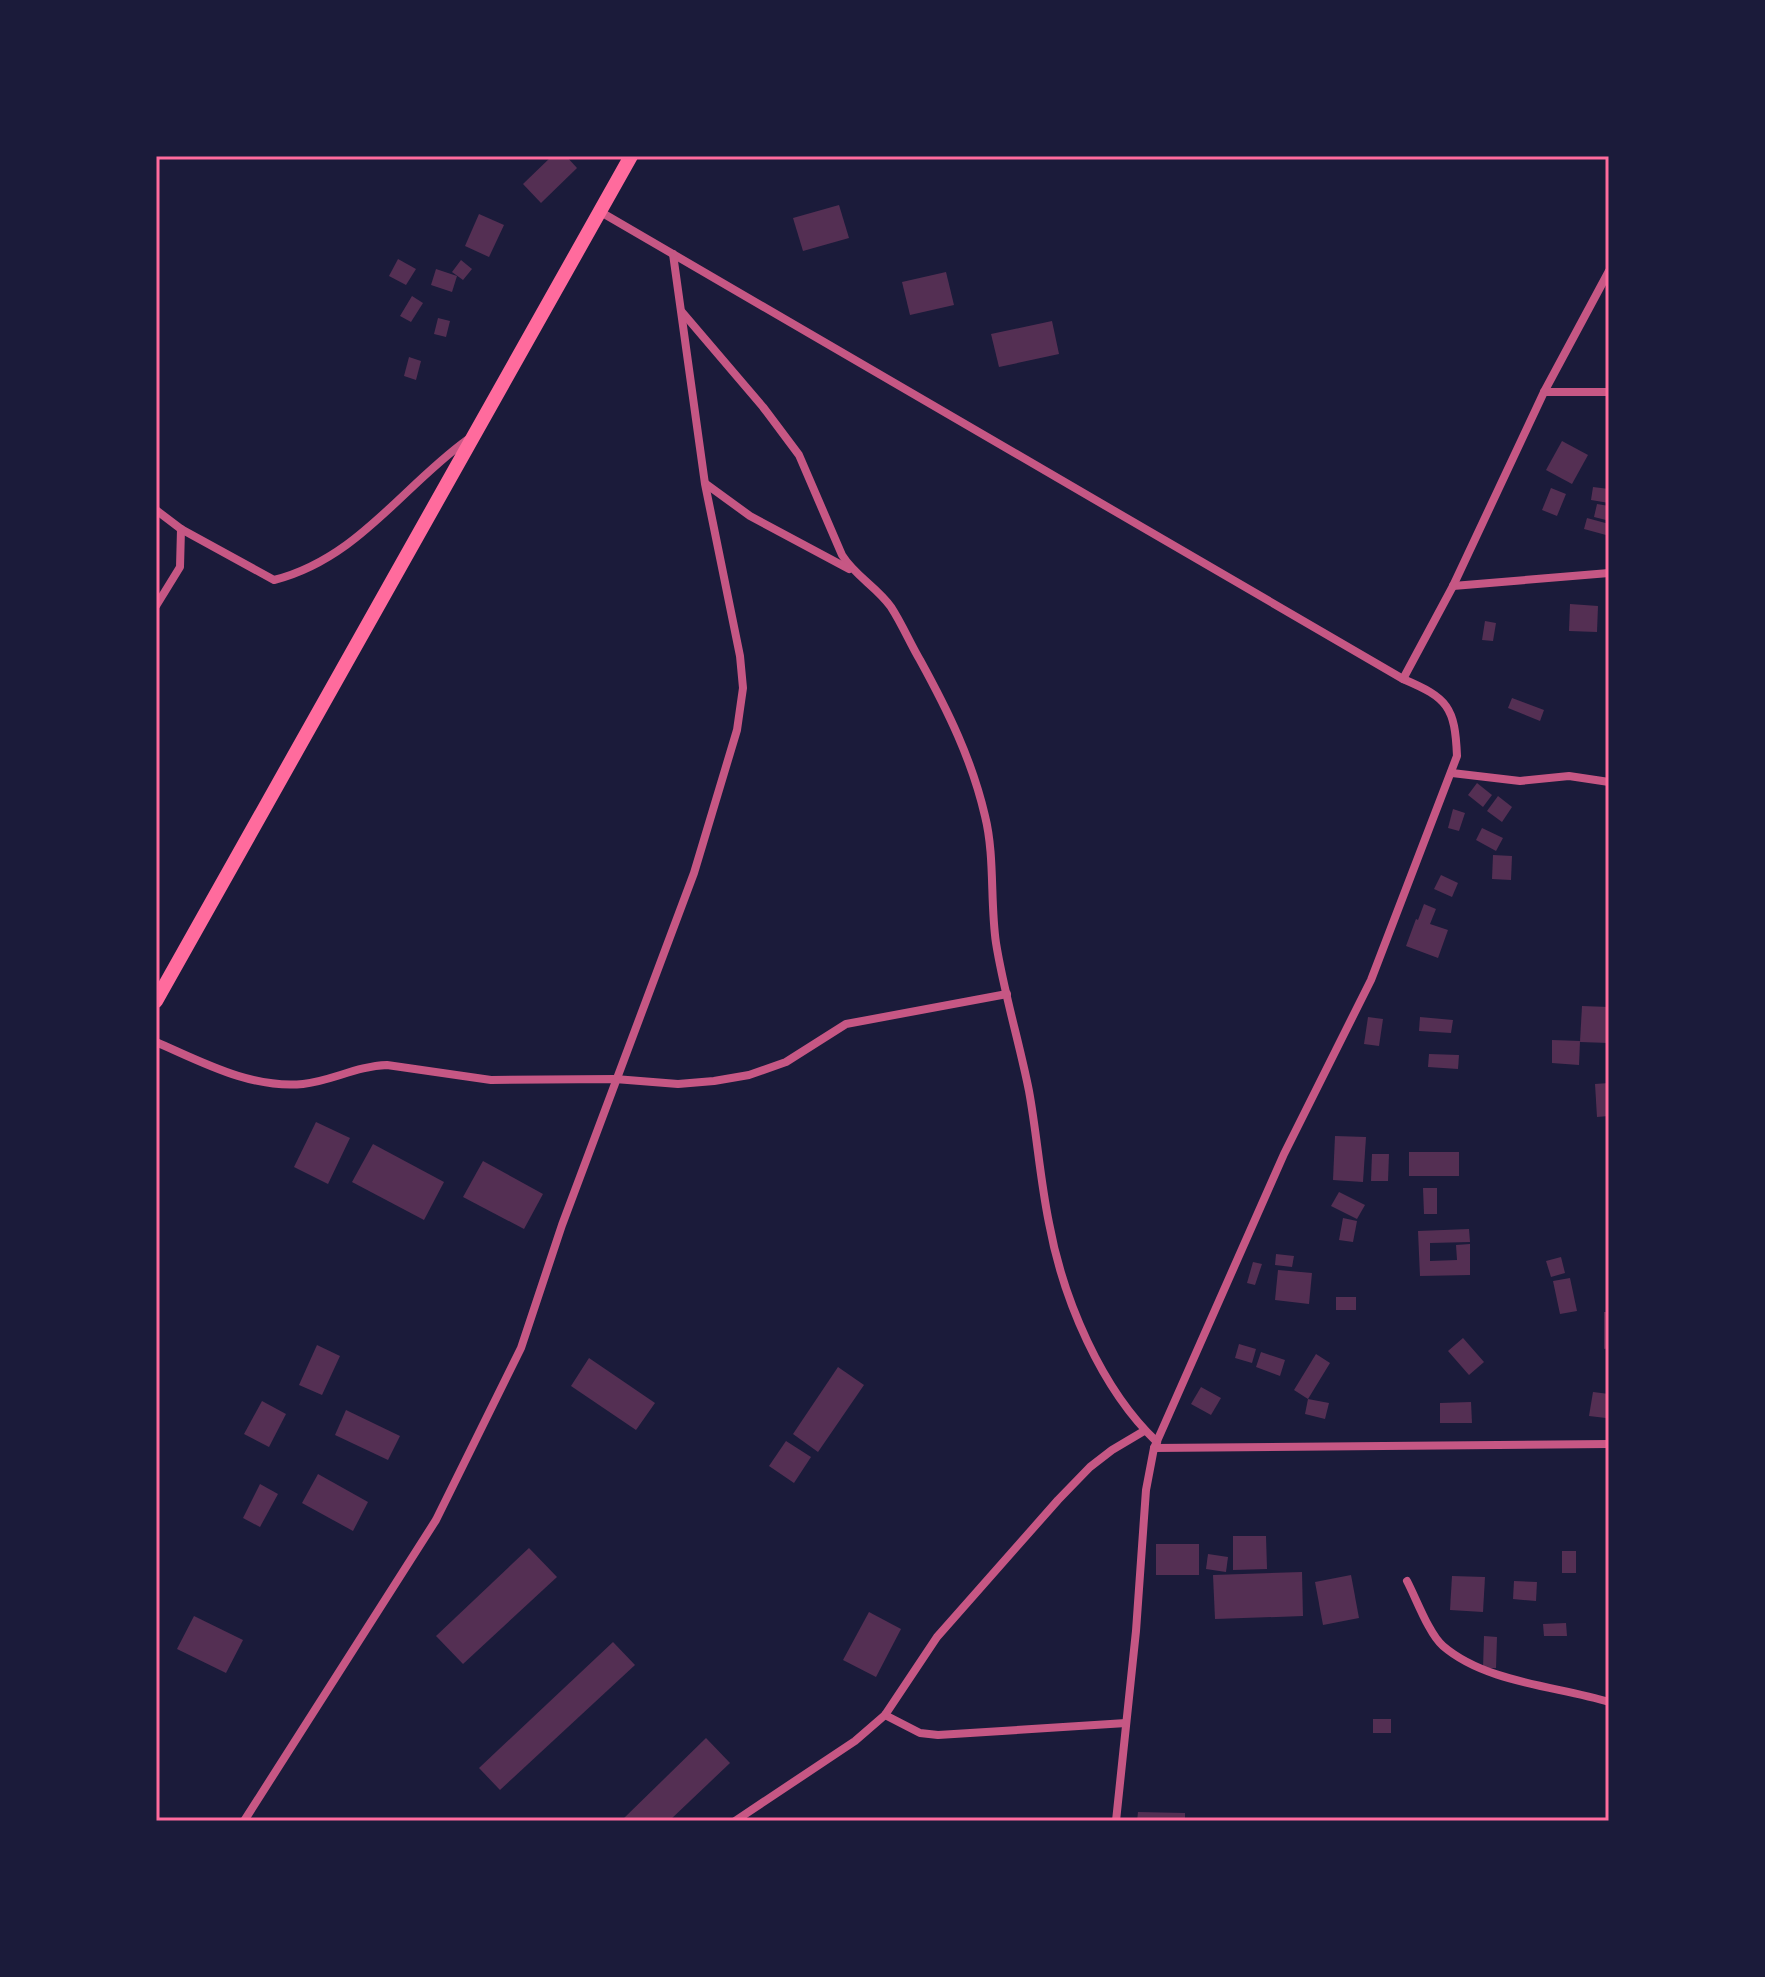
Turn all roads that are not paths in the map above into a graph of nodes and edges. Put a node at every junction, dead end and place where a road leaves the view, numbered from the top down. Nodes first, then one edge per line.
1 (631, 156) edge
2 (599, 211) junction
3 (673, 254) junction
4 (1609, 271) edge
5 (681, 312) junction
6 (1544, 392) junction
7 (1609, 392) edge
8 (474, 436) junction
9 (705, 484) junction
10 (156, 510) edge
11 (181, 529) junction
12 (851, 570) junction
13 (1609, 573) edge
14 (1453, 586) junction
15 (156, 606) edge
16 (1403, 679) junction
17 (1452, 773) junction
18 (1609, 782) edge
19 (1007, 994) junction
20 (156, 1001) edge
21 (156, 1042) edge
22 (615, 1079) junction
23 (1144, 1431) junction
24 (1609, 1444) edge
25 (1156, 1445) junction
26 (1407, 1581) dead end
27 (1609, 1702) edge
28 (885, 1715) junction
29 (1126, 1723) junction
30 (244, 1821) edge
31 (735, 1821) edge
32 (1116, 1821) edge

1 - 2 highway
2 - 3 street
2 - 8 highway
3 - 5 street
3 - 16 street
4 - 6 street
5 - 9 street
5 - 12 street
6 - 7 street
6 - 14 street
8 - 11 street
8 - 20 highway
9 - 12 street
9 - 22 street
10 - 11 street
11 - 15 street
12 - 19 street
13 - 14 street
14 - 16 street
16 - 17 street
17 - 18 street
17 - 25 street
19 - 22 street
19 - 23 street
21 - 22 street
22 - 30 street
23 - 25 street
23 - 28 street
24 - 25 street
25 - 29 street
26 - 27 street
28 - 29 street
28 - 31 street
29 - 32 street

